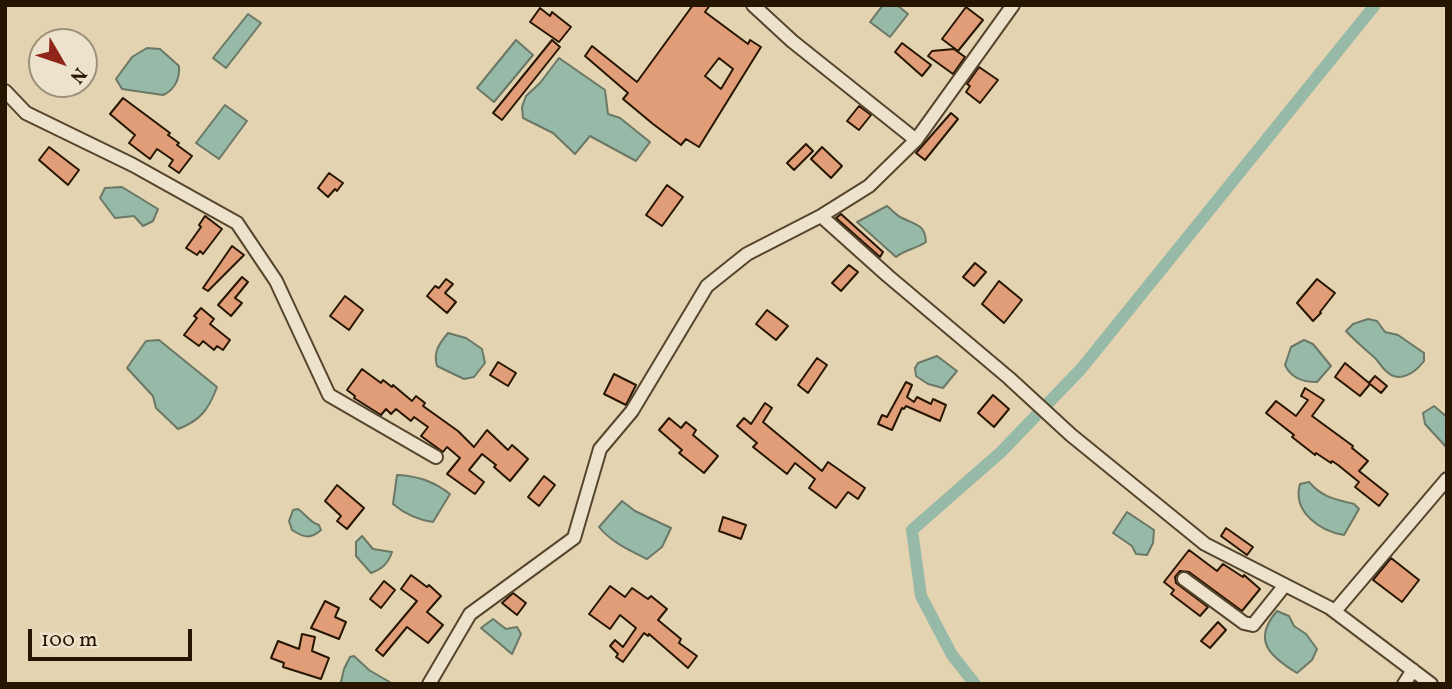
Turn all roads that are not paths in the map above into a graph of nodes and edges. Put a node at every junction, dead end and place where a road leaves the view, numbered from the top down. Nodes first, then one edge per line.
1 (753, 5) edge
2 (1013, 5) edge
3 (5, 91) edge
4 (916, 140) junction
5 (821, 216) junction
6 (436, 457) dead end
7 (1447, 479) edge
8 (1184, 579) dead end
9 (1285, 585) junction
10 (1335, 611) junction
11 (1413, 670) junction
12 (429, 684) edge
13 (1404, 684) edge
14 (1431, 684) edge

1 - 4 street
2 - 4 street
3 - 6 street
4 - 5 street
5 - 9 street
5 - 12 street
7 - 10 street
8 - 9 street
9 - 10 street
10 - 11 street
11 - 13 street
11 - 14 street

